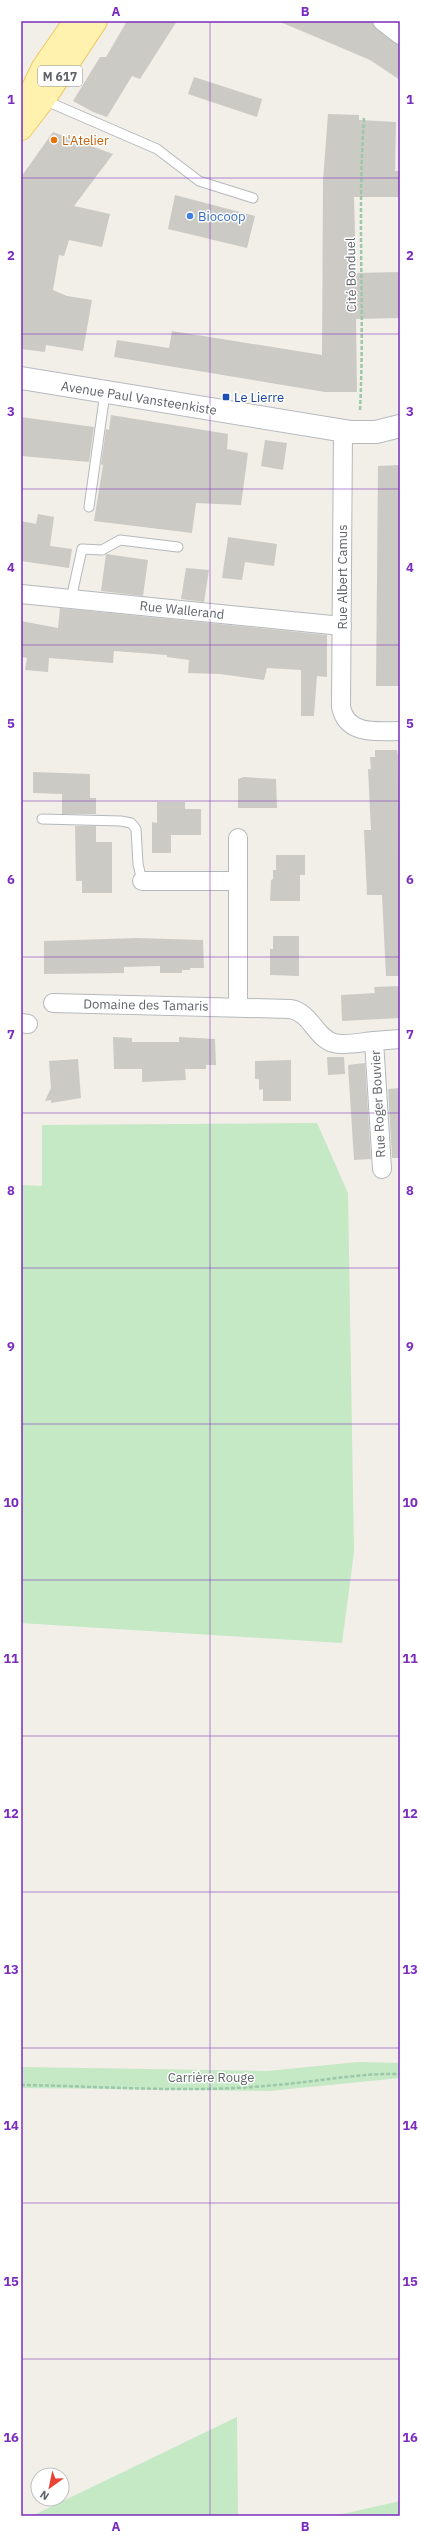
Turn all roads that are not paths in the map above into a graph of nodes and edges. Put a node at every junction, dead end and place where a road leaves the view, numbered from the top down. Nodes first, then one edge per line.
1 (75, 21) edge
2 (96, 21) edge
3 (382, 21) edge
4 (400, 35) edge
5 (43, 68) junction
6 (21, 100) edge
7 (44, 100) junction
8 (21, 113) edge
9 (21, 129) edge
10 (253, 198) dead end
11 (21, 378) edge
12 (105, 393) junction
13 (400, 426) edge
14 (351, 431) junction
15 (89, 507) dead end
16 (178, 547) dead end
17 (21, 594) edge
18 (71, 599) junction
19 (342, 626) junction
20 (400, 731) edge
21 (42, 819) dead end
22 (238, 838) dead end
23 (142, 881) joint
24 (238, 881) junction
25 (53, 1003) dead end
26 (238, 1007) junction
27 (400, 1038) edge
28 (374, 1041) junction
29 (382, 1169) dead end

1 - 5 main road, M 617
2 - 7 main road, M 617
3 - 4 street
5 - 6 lane
5 - 8 main road, M 617
7 - 9 main road, M 617
7 - 10 lane
11 - 12 street, Avenue Paul Vansteenkiste
12 - 14 street, Avenue Paul Vansteenkiste
12 - 15 lane
13 - 14 street, Avenue Paul Vansteenkiste
14 - 19 street, Rue Albert Camus
16 - 18 lane
17 - 18 street, Rue Wallerand
18 - 19 street, Rue Wallerand
19 - 20 street, Rue Albert Camus
21 - 23 lane
22 - 24 street
23 - 24 street
24 - 26 street
25 - 26 street, Domaine des Tamaris
26 - 28 street, Domaine des Tamaris
27 - 28 street, Rue Roger Bouvier
28 - 29 street, Rue Roger Bouvier

